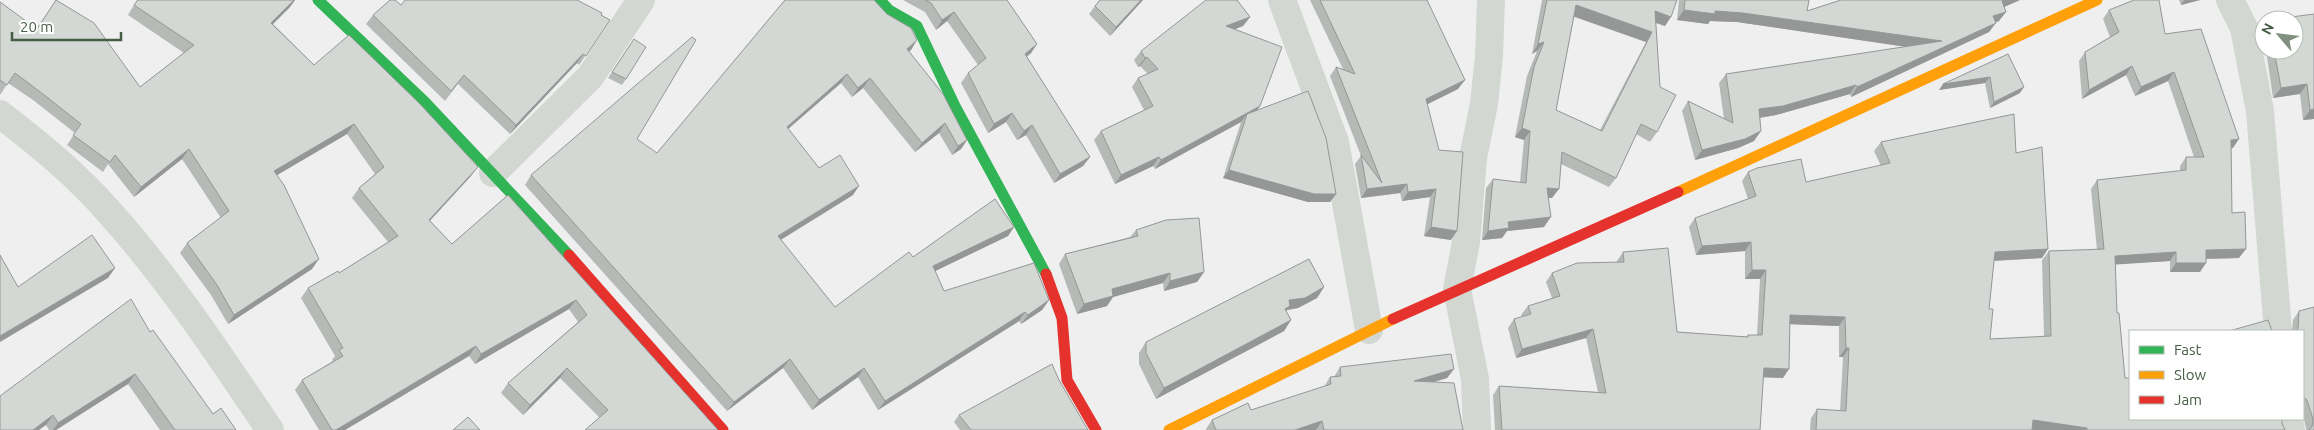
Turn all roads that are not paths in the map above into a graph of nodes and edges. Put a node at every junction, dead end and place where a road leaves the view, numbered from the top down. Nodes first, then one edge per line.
1 (318, 0) edge
2 (641, 0) edge
3 (880, 0) edge
4 (1282, 0) edge
5 (1491, 0) edge
6 (2097, 0) edge
7 (2230, 0) edge
8 (0, 114) edge
9 (493, 173) junction
10 (1457, 289) junction
11 (1369, 330) junction
12 (2278, 330) edge
13 (270, 430) edge
14 (723, 430) edge
15 (1096, 430) edge
16 (1169, 430) edge
17 (1477, 430) edge

1 - 9 street
2 - 9 street
3 - 15 street
4 - 11 street
5 - 10 street
6 - 10 street
7 - 12 street
8 - 13 street
9 - 14 street
10 - 11 street
10 - 17 street
11 - 16 street

